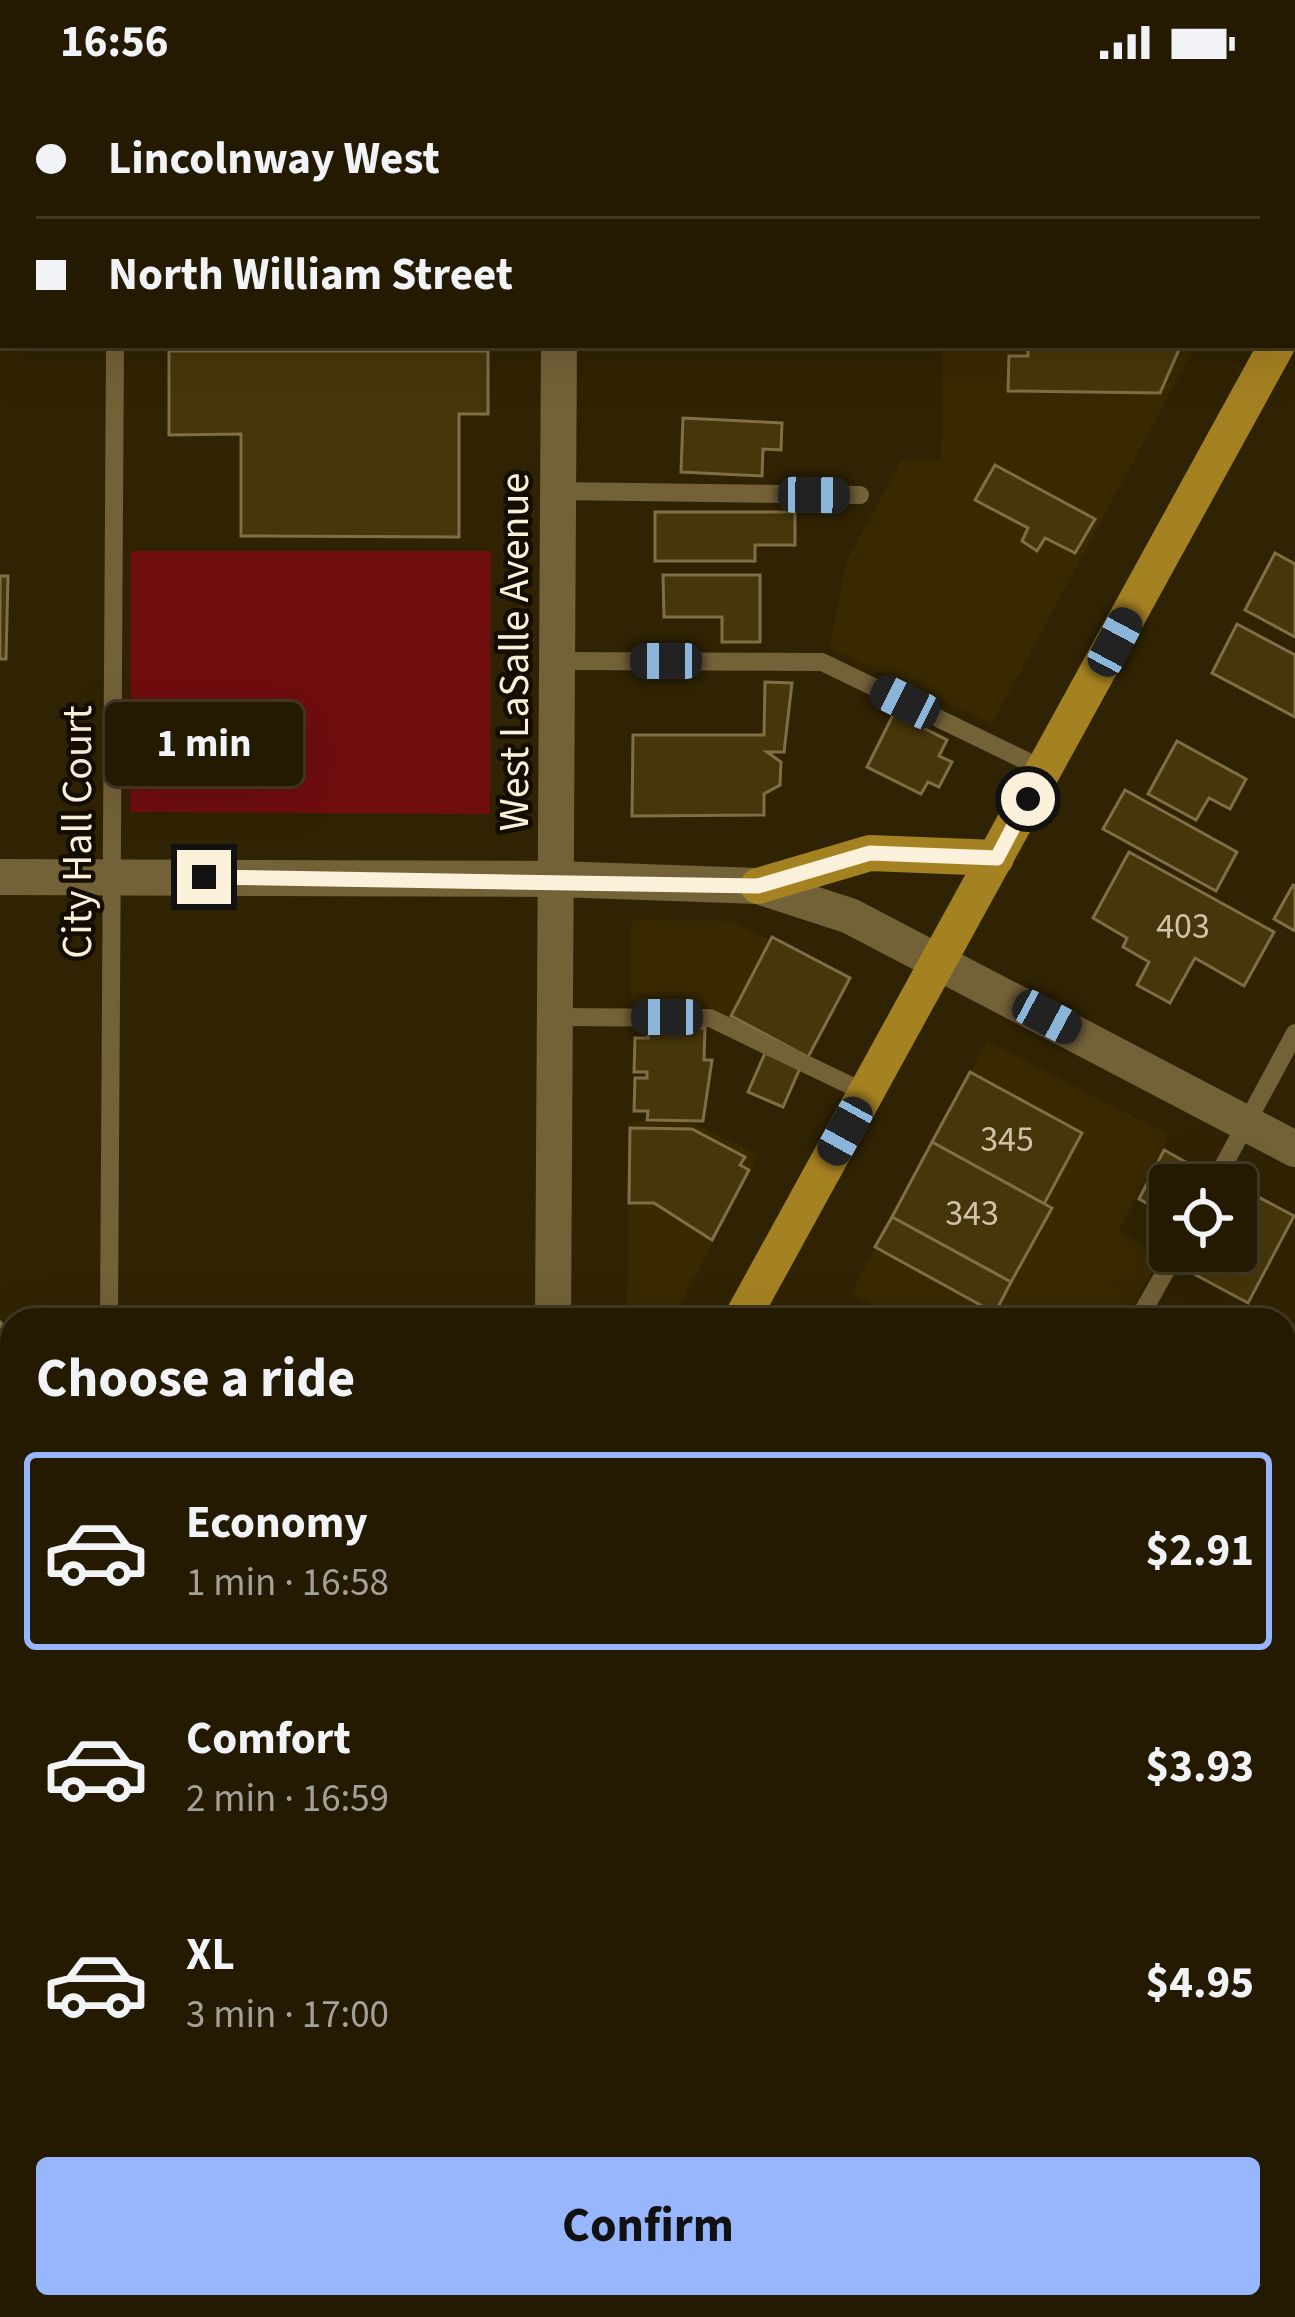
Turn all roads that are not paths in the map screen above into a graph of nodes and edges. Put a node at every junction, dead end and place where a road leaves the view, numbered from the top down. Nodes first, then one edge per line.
1 (115, 348) edge
2 (559, 348) edge
3 (1275, 348) edge
4 (558, 491) junction
5 (860, 495) dead end
6 (557, 661) junction
7 (1043, 770) junction
8 (997, 858) junction
9 (0, 877) edge
10 (112, 877) junction
11 (557, 879) junction
12 (758, 886) junction
13 (939, 961) junction
14 (556, 1017) junction
15 (1295, 1033) edge
16 (866, 1093) junction
17 (1248, 1123) junction
18 (1295, 1149) edge
19 (1225, 1164) edge
20 (1165, 1272) edge
21 (109, 1308) edge
22 (553, 1308) edge
23 (748, 1308) edge
24 (1145, 1308) edge

1 - 10 lane, City Hall Court
2 - 4 main road, West LaSalle Avenue
3 - 7 main road
4 - 5 lane
4 - 6 main road, West LaSalle Avenue
6 - 7 lane
6 - 11 main road, West LaSalle Avenue
7 - 8 main road
8 - 12 main road
8 - 13 main road
9 - 10 main road
10 - 11 main road
10 - 21 lane, City Hall Court
11 - 12 main road
11 - 14 main road, West LaSalle Avenue
12 - 13 main road
13 - 16 main road
13 - 17 main road
14 - 16 lane
14 - 22 main road, West LaSalle Avenue
15 - 17 lane
16 - 23 main road
17 - 18 main road
17 - 19 lane
20 - 24 lane

